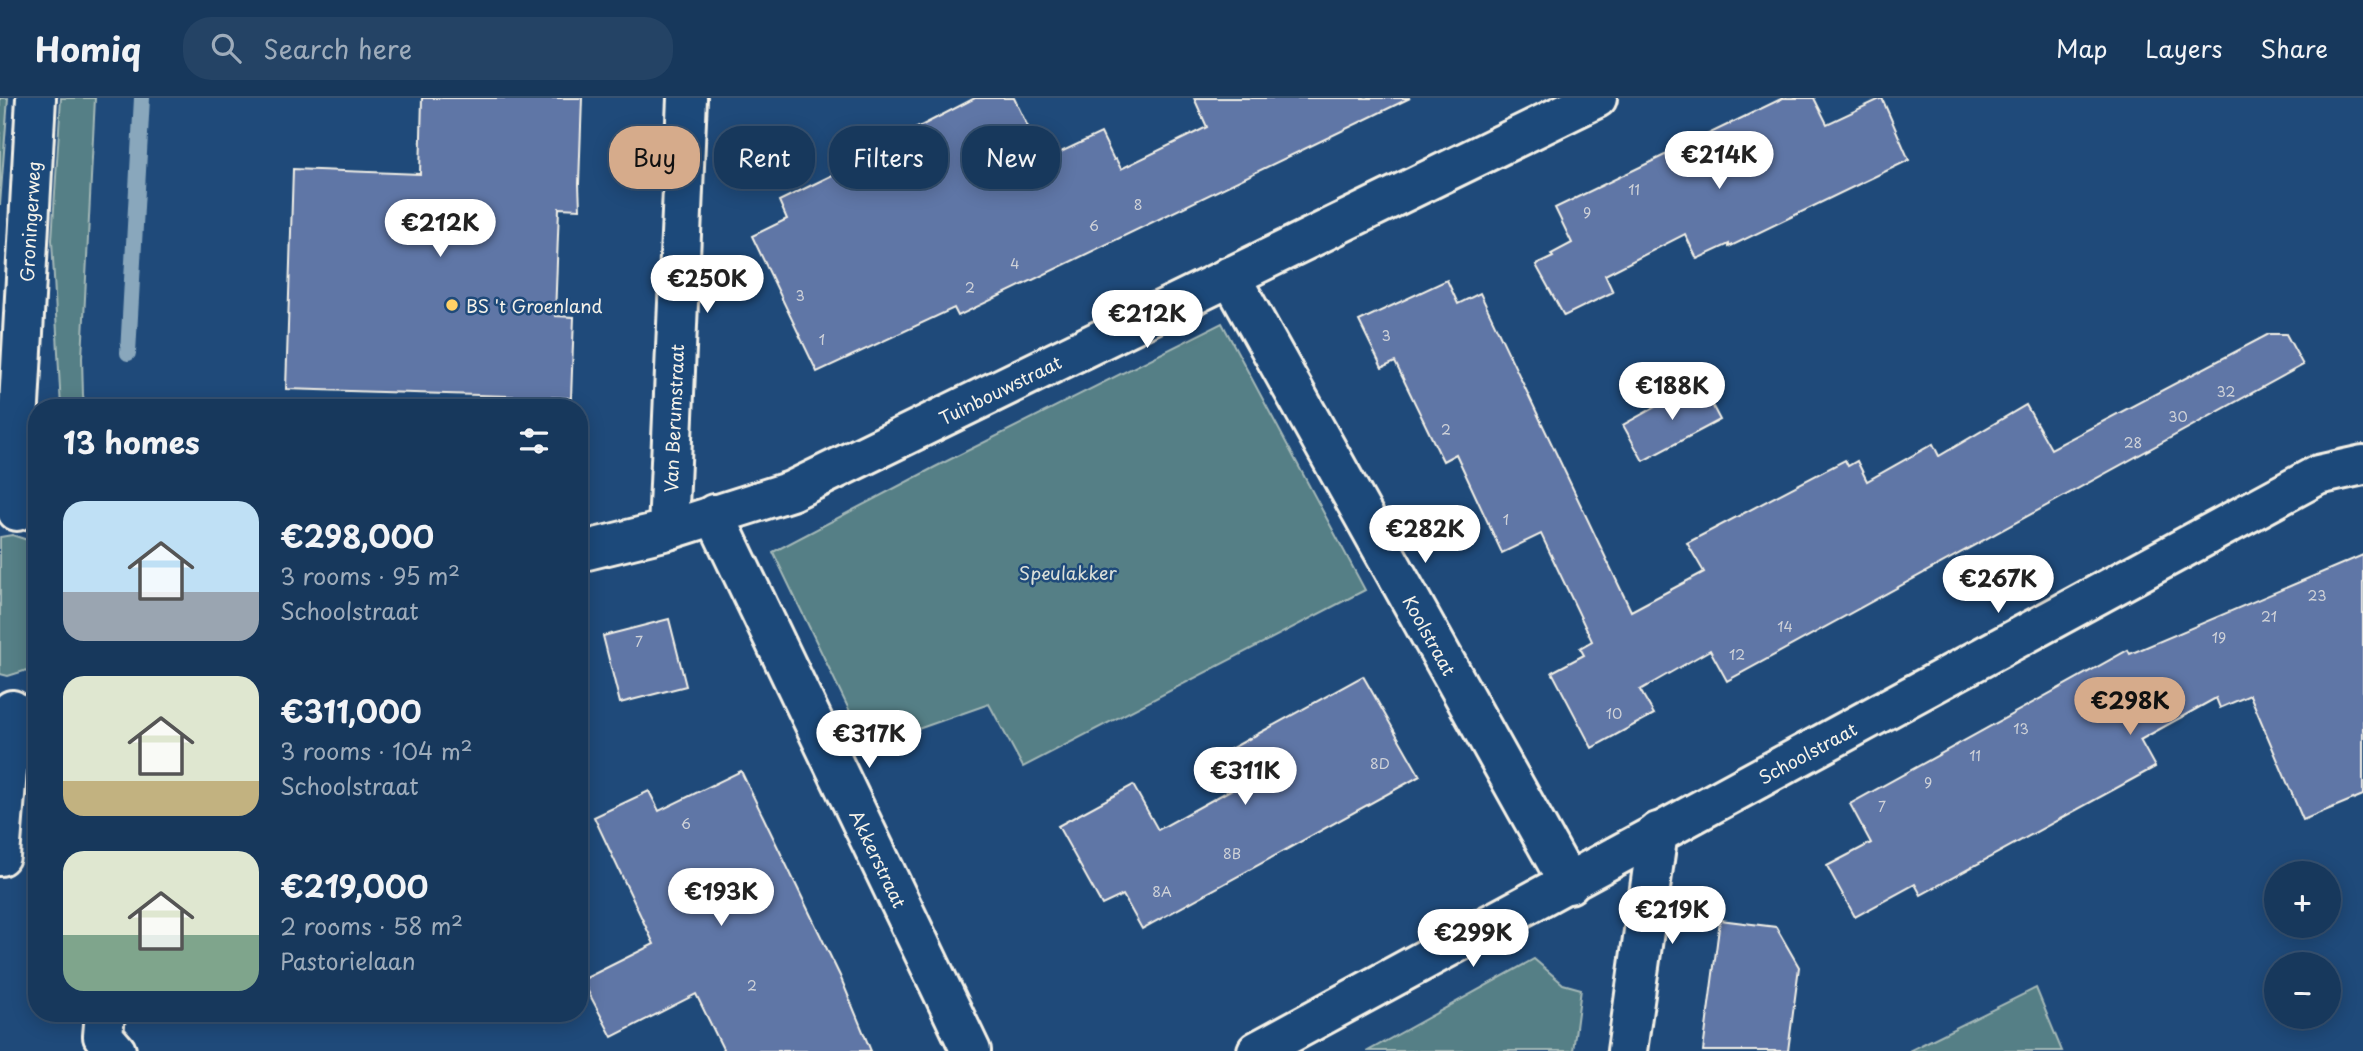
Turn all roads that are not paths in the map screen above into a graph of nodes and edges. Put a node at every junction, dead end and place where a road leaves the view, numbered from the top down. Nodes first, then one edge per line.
1 (36, 98) edge
2 (687, 98) edge
3 (1597, 98) edge
4 (1230, 276) junction
5 (2363, 465) edge
6 (18, 513) edge
7 (714, 514) junction
8 (668, 530) junction
9 (588, 550) edge
10 (16, 708) edge
11 (1658, 832) junction
12 (0, 856) edge
13 (1569, 884) junction
14 (104, 1022) edge
15 (116, 1051) edge
16 (971, 1051) edge
17 (1256, 1051) edge
18 (1627, 1051) edge

1 - 6 street, Groningerweg
2 - 8 street, Van Berumstraat
3 - 4 street, Tuinbouwstraat
4 - 7 street, Tuinbouwstraat
4 - 13 street, Koolstraat
5 - 11 street, Schoolstraat
7 - 8 street, Tuinbouwstraat
7 - 16 street, Akkerstraat
8 - 9 street, Tuinbouwstraat
10 - 12 street
11 - 13 street, Schoolstraat
11 - 18 street
13 - 17 street, Schoolstraat
14 - 15 street

